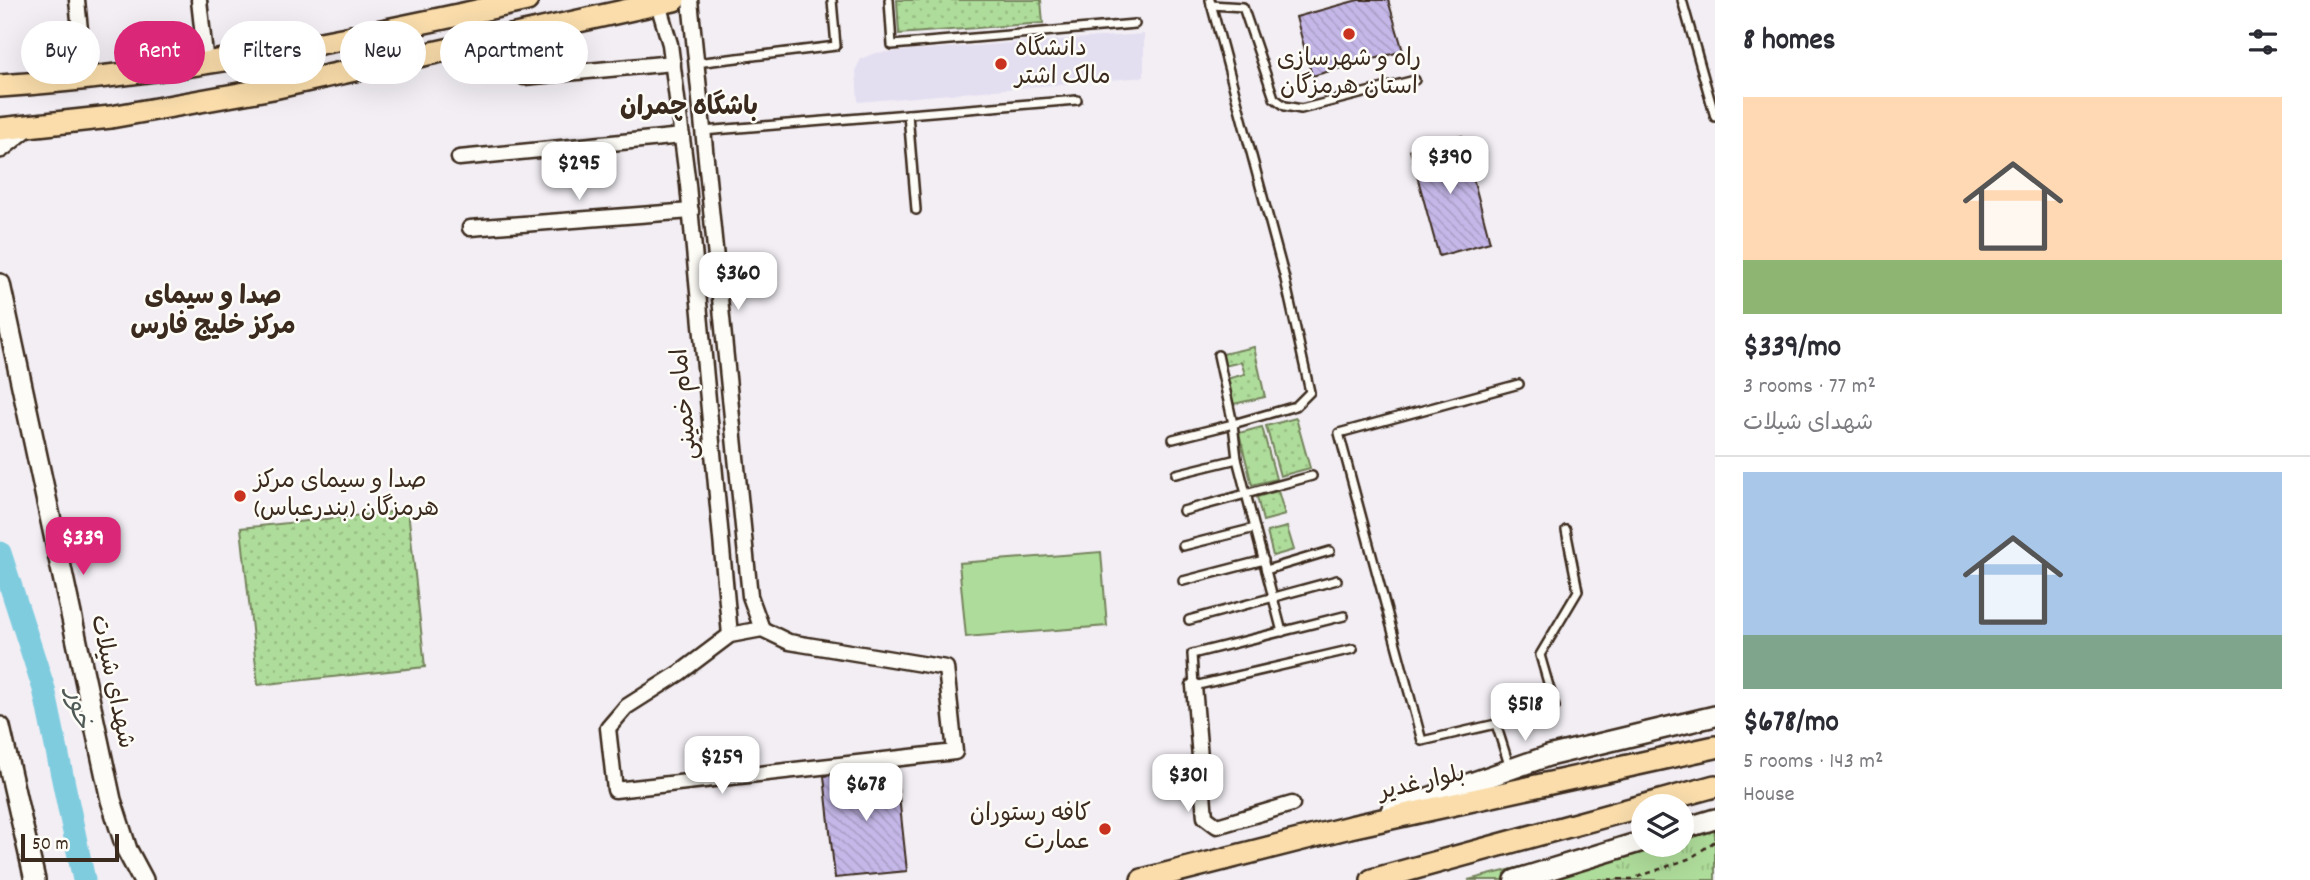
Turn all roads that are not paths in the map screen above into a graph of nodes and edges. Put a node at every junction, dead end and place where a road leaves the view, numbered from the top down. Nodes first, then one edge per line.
1 (77, 0) edge
2 (199, 0) edge
3 (527, 0) edge
4 (690, 0) edge
5 (832, 0) edge
6 (888, 0) edge
7 (1682, 0) edge
8 (666, 2) edge
9 (1210, 3) edge
10 (79, 21) edge
11 (1136, 24) dead end
12 (673, 63) junction
13 (695, 63) junction
14 (206, 64) junction
15 (588, 71) edge
16 (100, 78) edge
17 (1415, 80) dead end
18 (697, 81) junction
19 (28, 84) edge
20 (675, 84) junction
21 (0, 86) edge
22 (1077, 100) dead end
23 (908, 114) junction
24 (111, 117) junction
25 (1715, 117) edge
26 (0, 120) edge
27 (26, 127) junction
28 (0, 130) edge
29 (702, 131) junction
30 (682, 136) junction
31 (0, 148) edge
32 (459, 158) dead end
33 (707, 187) junction
34 (688, 189) junction
35 (916, 210) dead end
36 (691, 211) junction
37 (470, 228) dead end
38 (715, 270) junction
39 (696, 272) junction
40 (0, 284) edge
41 (1217, 355) dead end
42 (725, 359) junction
43 (705, 362) junction
44 (1519, 384) dead end
45 (1233, 424) junction
46 (1173, 439) dead end
47 (735, 445) junction
48 (713, 447) junction
49 (1237, 459) junction
50 (1176, 474) dead end
51 (1312, 476) dead end
52 (1246, 494) junction
53 (1183, 511) dead end
54 (743, 528) junction
55 (1255, 528) junction
56 (721, 530) junction
57 (1566, 530) dead end
58 (1183, 546) dead end
59 (1330, 551) dead end
60 (1264, 561) junction
61 (1266, 570) junction
62 (1337, 580) dead end
63 (1183, 581) dead end
64 (1273, 597) junction
65 (1344, 616) dead end
66 (1188, 620) dead end
67 (762, 629) junction
68 (1282, 632) junction
69 (730, 635) junction
70 (1353, 649) dead end
71 (1194, 686) junction
72 (1715, 716) edge
73 (1496, 724) junction
74 (0, 727) edge
75 (1715, 747) edge
76 (1511, 769) junction
77 (1715, 786) edge
78 (1292, 804) dead end
79 (1715, 819) edge
80 (1694, 825) edge
81 (1350, 827) junction
82 (1631, 845) edge
83 (1185, 870) junction
84 (35, 880) edge
85 (144, 880) edge
86 (1142, 880) edge
87 (1157, 880) edge
88 (1372, 880) edge
89 (1515, 880) edge

1 - 10 street
2 - 14 street
3 - 14 main road
4 - 13 street
5 - 13 lane
6 - 11 lane
7 - 25 lane
8 - 12 street, امام خمینی
8 - 24 main road
9 - 17 lane
9 - 45 lane
12 - 15 street
12 - 20 street, امام خمینی
13 - 18 street
14 - 16 main road
18 - 20 street
18 - 29 street
19 - 21 main road
20 - 30 street, امام خمینی
22 - 23 lane
23 - 29 lane
23 - 35 lane
24 - 26 main road
24 - 27 main road
27 - 28 main road
27 - 31 main road
29 - 33 street
30 - 32 street
30 - 34 street, امام خمینی
33 - 34 street
33 - 38 street
34 - 36 street, امام خمینی
36 - 37 street
36 - 39 street, امام خمینی
38 - 39 street
38 - 42 street
39 - 43 street, امام خمینی
40 - 85 main road, شهدای شیلات
41 - 45 lane
42 - 43 street
42 - 47 street
43 - 48 street, امام خمینی
44 - 73 lane
45 - 46 lane
45 - 49 lane
47 - 48 street
47 - 54 street
48 - 56 street, امام خمینی
49 - 50 lane
49 - 52 lane
51 - 52 lane
52 - 53 lane
52 - 55 lane
54 - 56 street
54 - 67 street
55 - 58 lane
55 - 60 lane
56 - 69 street, امام خمینی
57 - 73 lane
59 - 61 lane
60 - 61 lane
60 - 63 lane
61 - 64 lane
62 - 64 lane
64 - 66 lane
64 - 68 lane
65 - 68 lane
67 - 69 street
67 - 69 street
68 - 71 lane
70 - 71 lane
71 - 78 street
72 - 76 main road
73 - 76 lane
74 - 84 main road
75 - 81 main road, بلوار غدیر
76 - 81 main road
77 - 88 main road
79 - 80 main road
81 - 83 main road, بلوار غدیر
82 - 89 main road
83 - 86 main road, بلوار غدیر
83 - 87 main road

